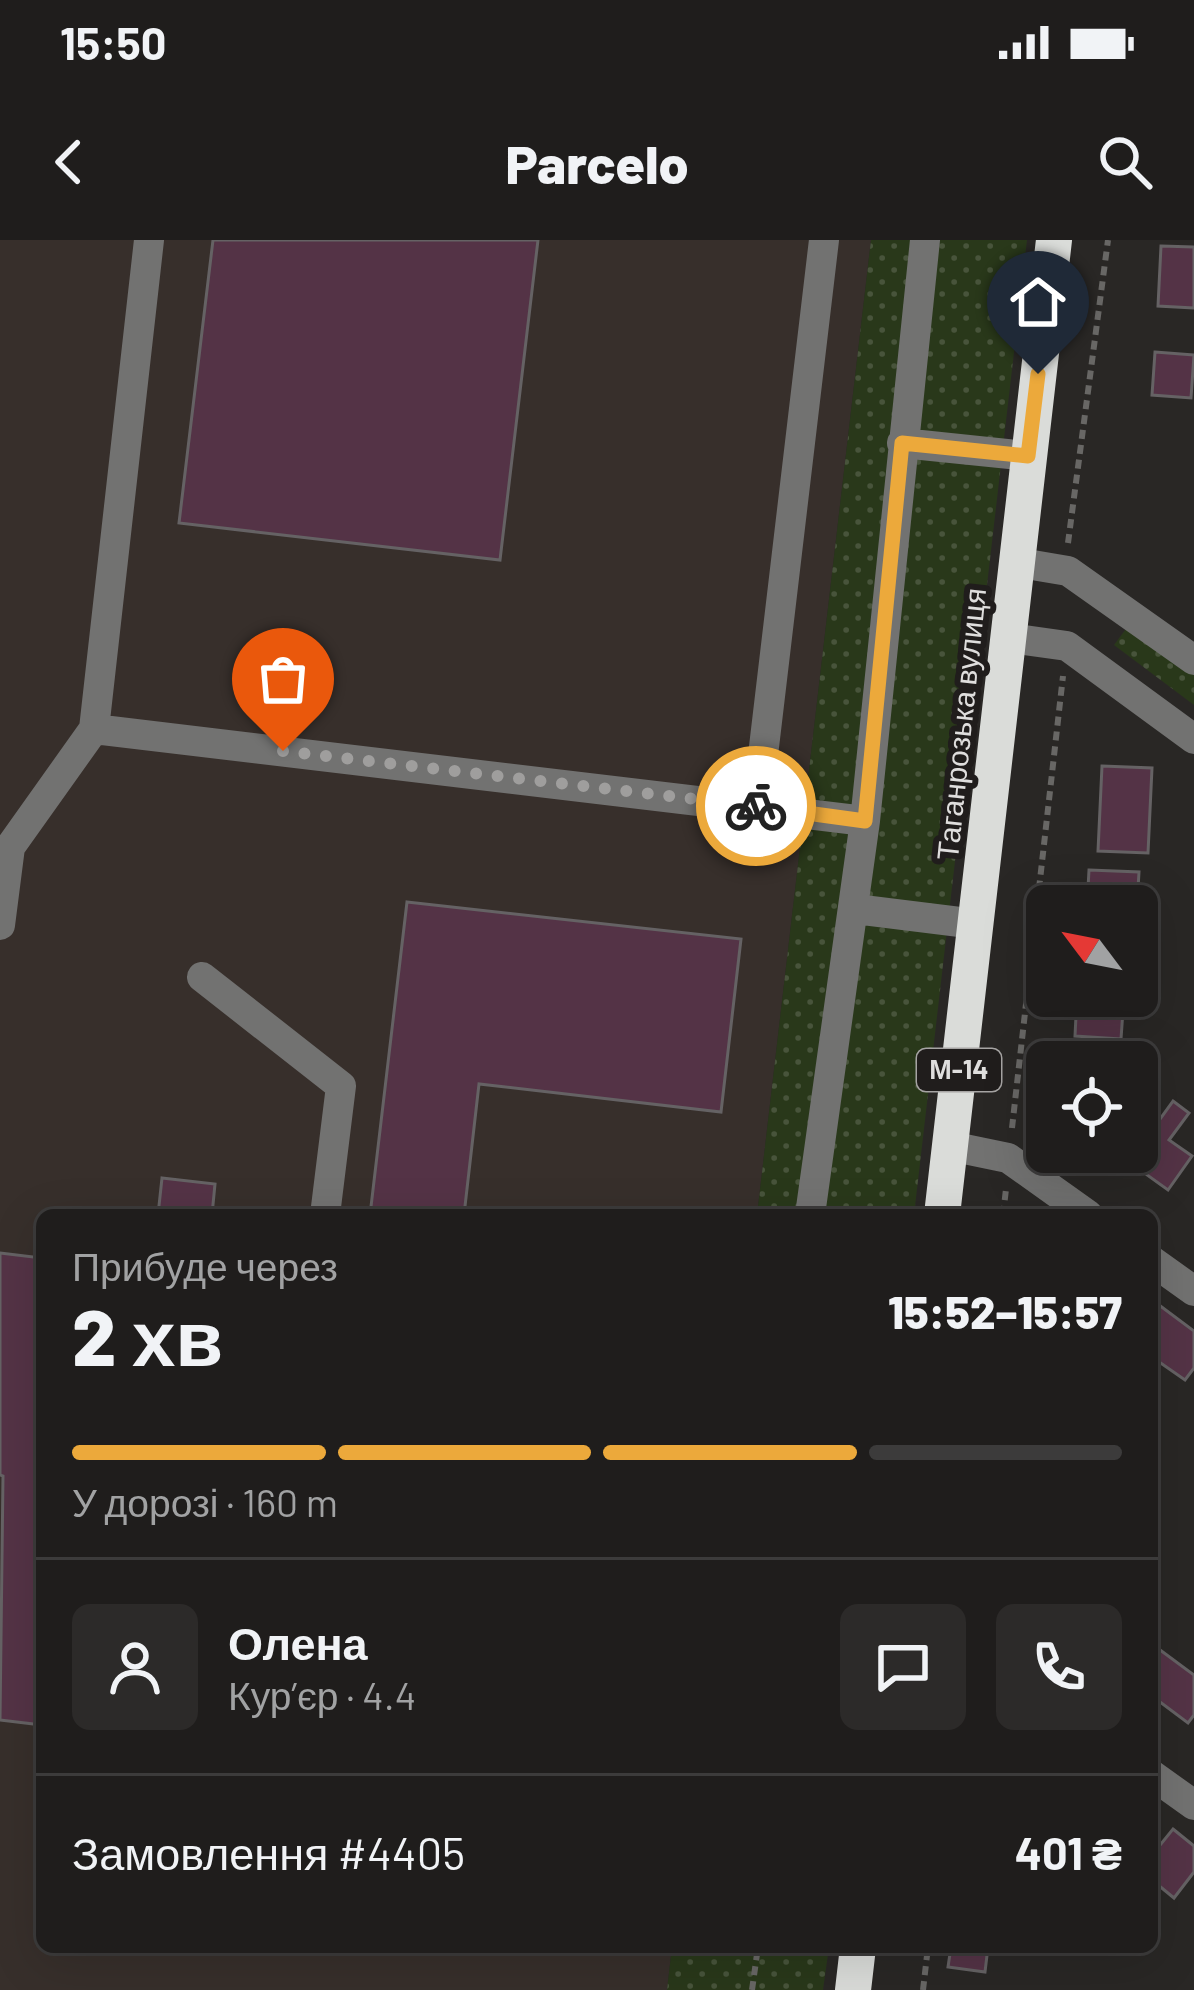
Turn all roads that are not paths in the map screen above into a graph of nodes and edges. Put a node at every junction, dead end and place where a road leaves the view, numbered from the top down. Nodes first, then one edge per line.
1 (149, 240) edge
2 (824, 240) edge
3 (925, 240) edge
4 (1054, 240) edge
5 (902, 443) junction
6 (1028, 456) junction
7 (1015, 562) junction
8 (1009, 638) junction
9 (1194, 660) edge
10 (94, 729) junction
11 (1194, 739) edge
12 (757, 806) junction
13 (865, 821) junction
14 (855, 909) junction
15 (976, 924) junction
16 (0, 926) edge
17 (202, 977) dead end
18 (950, 1146) junction
19 (327, 1209) edge
20 (811, 1209) edge
21 (943, 1209) edge
22 (1080, 1209) edge
23 (1158, 1265) edge
24 (1194, 1291) edge
25 (1158, 1778) edge
26 (1194, 1805) edge
27 (857, 1953) edge
28 (853, 1990) edge

1 - 10 street
2 - 12 street
3 - 5 street
4 - 6 highway, Таганрозька вулиця / М-14
5 - 6 street
5 - 13 street
6 - 7 highway, Таганрозька вулиця / М-14
7 - 8 highway, Таганрозька вулиця / М-14
7 - 9 street
8 - 11 street
8 - 15 highway, Таганрозька вулиця / М-14
10 - 12 street
10 - 16 street
12 - 13 street
13 - 14 street
14 - 15 street
14 - 20 street
15 - 18 highway, Таганрозька вулиця / М-14
17 - 19 street
18 - 21 highway, Таганрозька вулиця / М-14
18 - 22 street
23 - 24 street
25 - 26 street
27 - 28 highway

